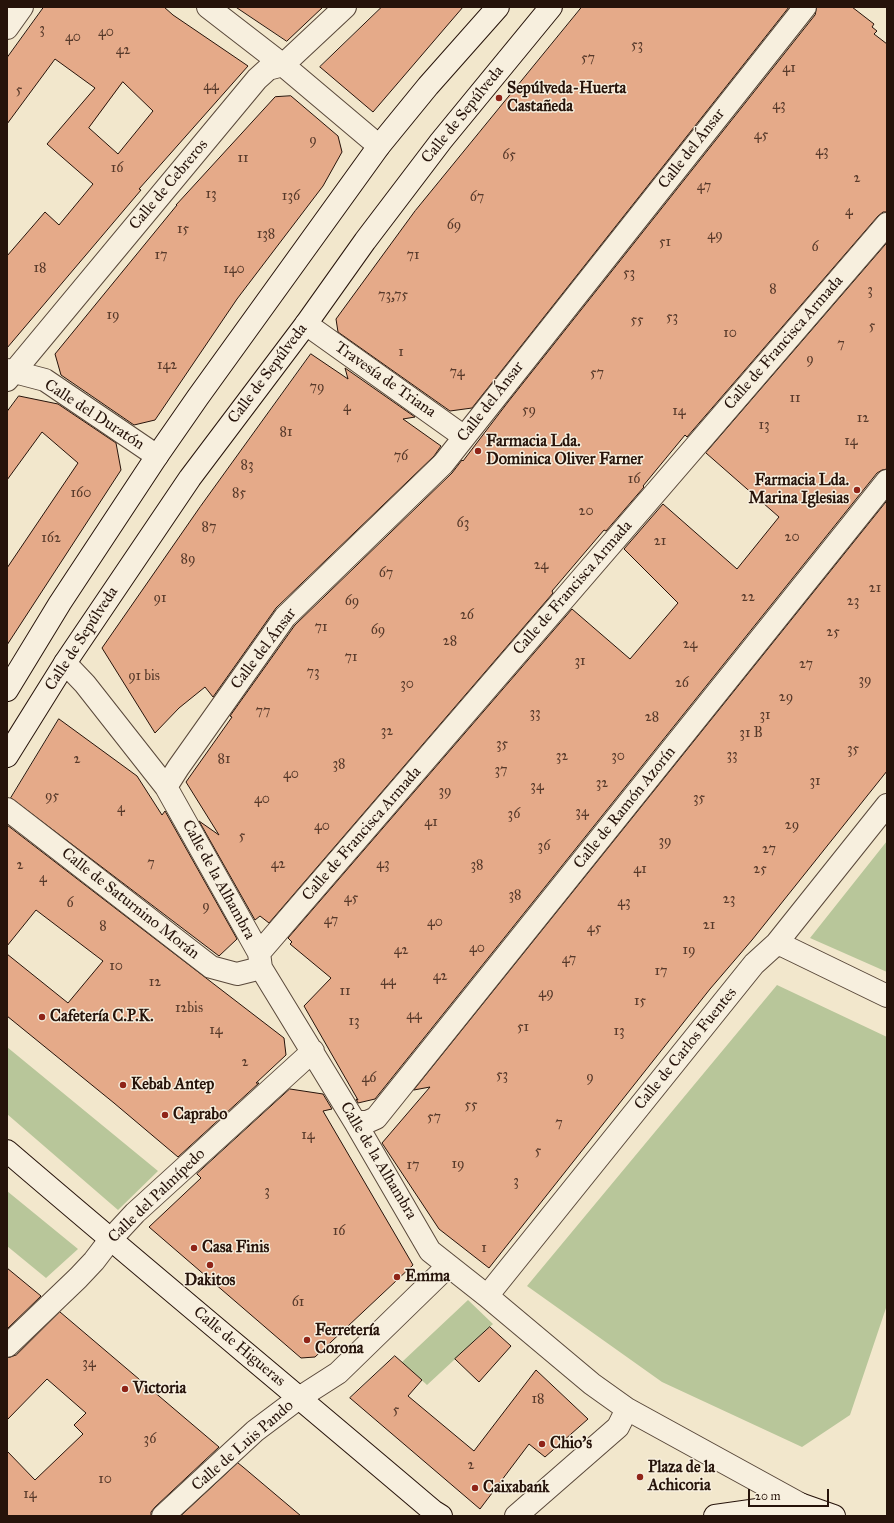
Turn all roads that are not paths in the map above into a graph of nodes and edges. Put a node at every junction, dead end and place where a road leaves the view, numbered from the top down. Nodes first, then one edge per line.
1 (22, 7) edge
2 (208, 7) edge
3 (345, 7) edge
4 (498, 7) edge
5 (551, 7) edge
6 (805, 7) edge
7 (7, 28) edge
8 (283, 65) junction
9 (379, 146) junction
10 (887, 224) edge
11 (306, 324) junction
12 (9, 374) edge
13 (463, 436) junction
14 (157, 456) junction
15 (887, 481) edge
16 (65, 663) junction
17 (7, 690) edge
18 (7, 756) edge
19 (166, 787) junction
20 (887, 805) edge
21 (7, 809) edge
22 (776, 944) junction
23 (260, 961) junction
24 (887, 996) edge
25 (312, 1051) junction
26 (355, 1122) junction
27 (7, 1151) edge
28 (110, 1240) junction
29 (448, 1266) junction
30 (487, 1296) junction
31 (7, 1346) edge
32 (299, 1398) junction
33 (627, 1410) junction
34 (800, 1504) junction
35 (437, 1514) edge
36 (163, 1516) edge
37 (516, 1516) edge
38 (714, 1516) edge
39 (834, 1516) edge

1 - 7 street
2 - 8 street
3 - 8 street, Calle de Cebreros
4 - 9 street
5 - 11 street, Calle de Sepúlveda
6 - 13 street, Calle del Ánsar
8 - 9 street
8 - 12 street, Calle de Cebreros
9 - 14 street
10 - 23 street, Calle de Francisca Armada
11 - 13 street, Travesía de Triana
11 - 16 street, Calle de Sepúlveda
12 - 14 street, Calle del Duratón
13 - 19 street, Calle del Ánsar
14 - 17 street
15 - 26 street, Calle de Ramón Azorín
16 - 18 street, Calle de Sepúlveda
16 - 19 street, Calle de la Alhambra
19 - 23 street, Calle de la Alhambra
20 - 22 street, Calle de Carlos Fuentes
21 - 23 street, Calle de Saturnino Morán
22 - 24 street
22 - 30 street, Calle de Carlos Fuentes
23 - 25 street, Calle de la Alhambra
25 - 26 street, Calle de la Alhambra
25 - 28 street, Calle del Palmípedo
26 - 29 street, Calle de la Alhambra
27 - 28 street, Calle de Higueras
28 - 31 street, Calle del Palmípedo
28 - 32 street, Calle de Higueras
29 - 30 street, Calle de la Alhambra
29 - 32 street, Calle de Luis Pando
30 - 33 street, Calle de la Alhambra
32 - 35 street, Calle de Higueras
32 - 36 street, Calle de Luis Pando
33 - 34 street, Calle de la Alhambra
33 - 37 street
34 - 38 street
34 - 39 street, Calle de la Alhambra

